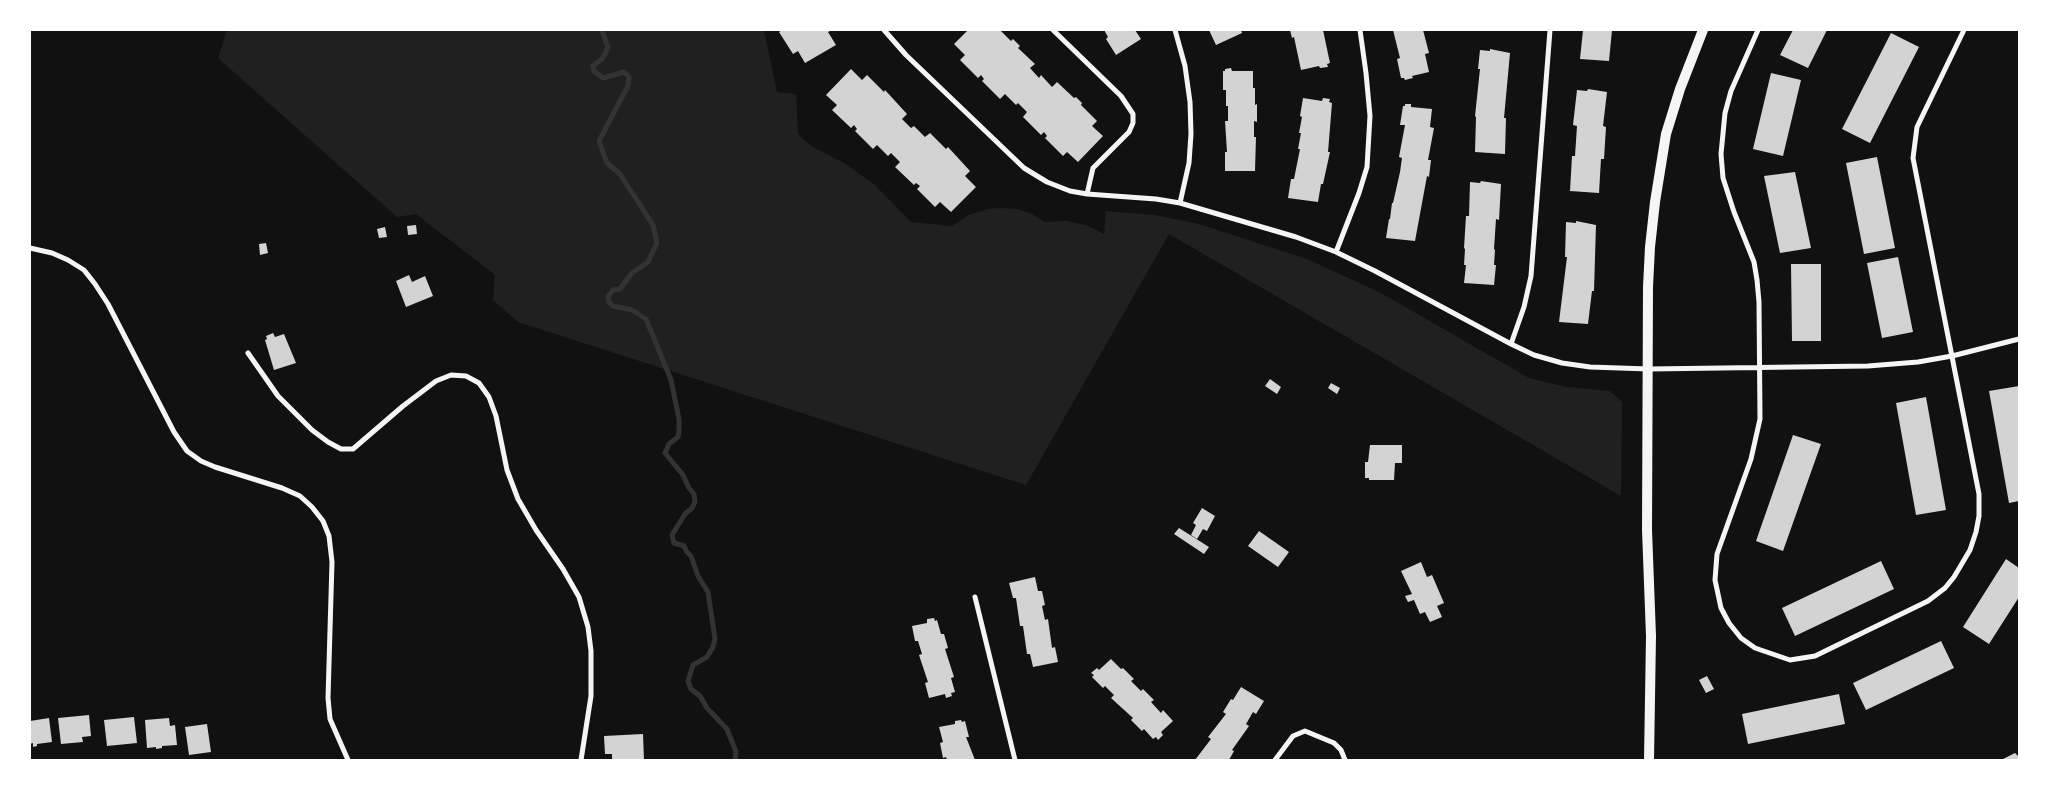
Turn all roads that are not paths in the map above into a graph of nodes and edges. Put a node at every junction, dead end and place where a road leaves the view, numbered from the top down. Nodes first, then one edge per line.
1 (884, 30) edge
2 (1054, 30) edge
3 (1175, 30) edge
4 (1360, 30) edge
5 (1550, 30) edge
6 (1703, 30) edge
7 (1758, 30) edge
8 (1964, 30) edge
9 (1086, 194) junction
10 (1180, 203) junction
11 (30, 248) edge
12 (1336, 252) junction
13 (2019, 339) edge
14 (1511, 344) junction
15 (248, 353) dead end
16 (1952, 356) junction
17 (1759, 367) junction
18 (1649, 369) junction
19 (974, 597) dead end
20 (348, 760) edge
21 (581, 760) edge
22 (1015, 760) edge
23 (1275, 760) edge
24 (1345, 760) edge
25 (1649, 760) edge

1 - 9 street
2 - 9 street
3 - 10 street
4 - 12 street
5 - 14 street
6 - 18 main road
7 - 17 street
8 - 16 street
9 - 10 street
10 - 12 street
11 - 20 street
12 - 14 street
13 - 16 street
14 - 18 street
15 - 21 street
16 - 17 street
16 - 17 street
17 - 18 street
18 - 25 main road
19 - 22 street
23 - 24 street

